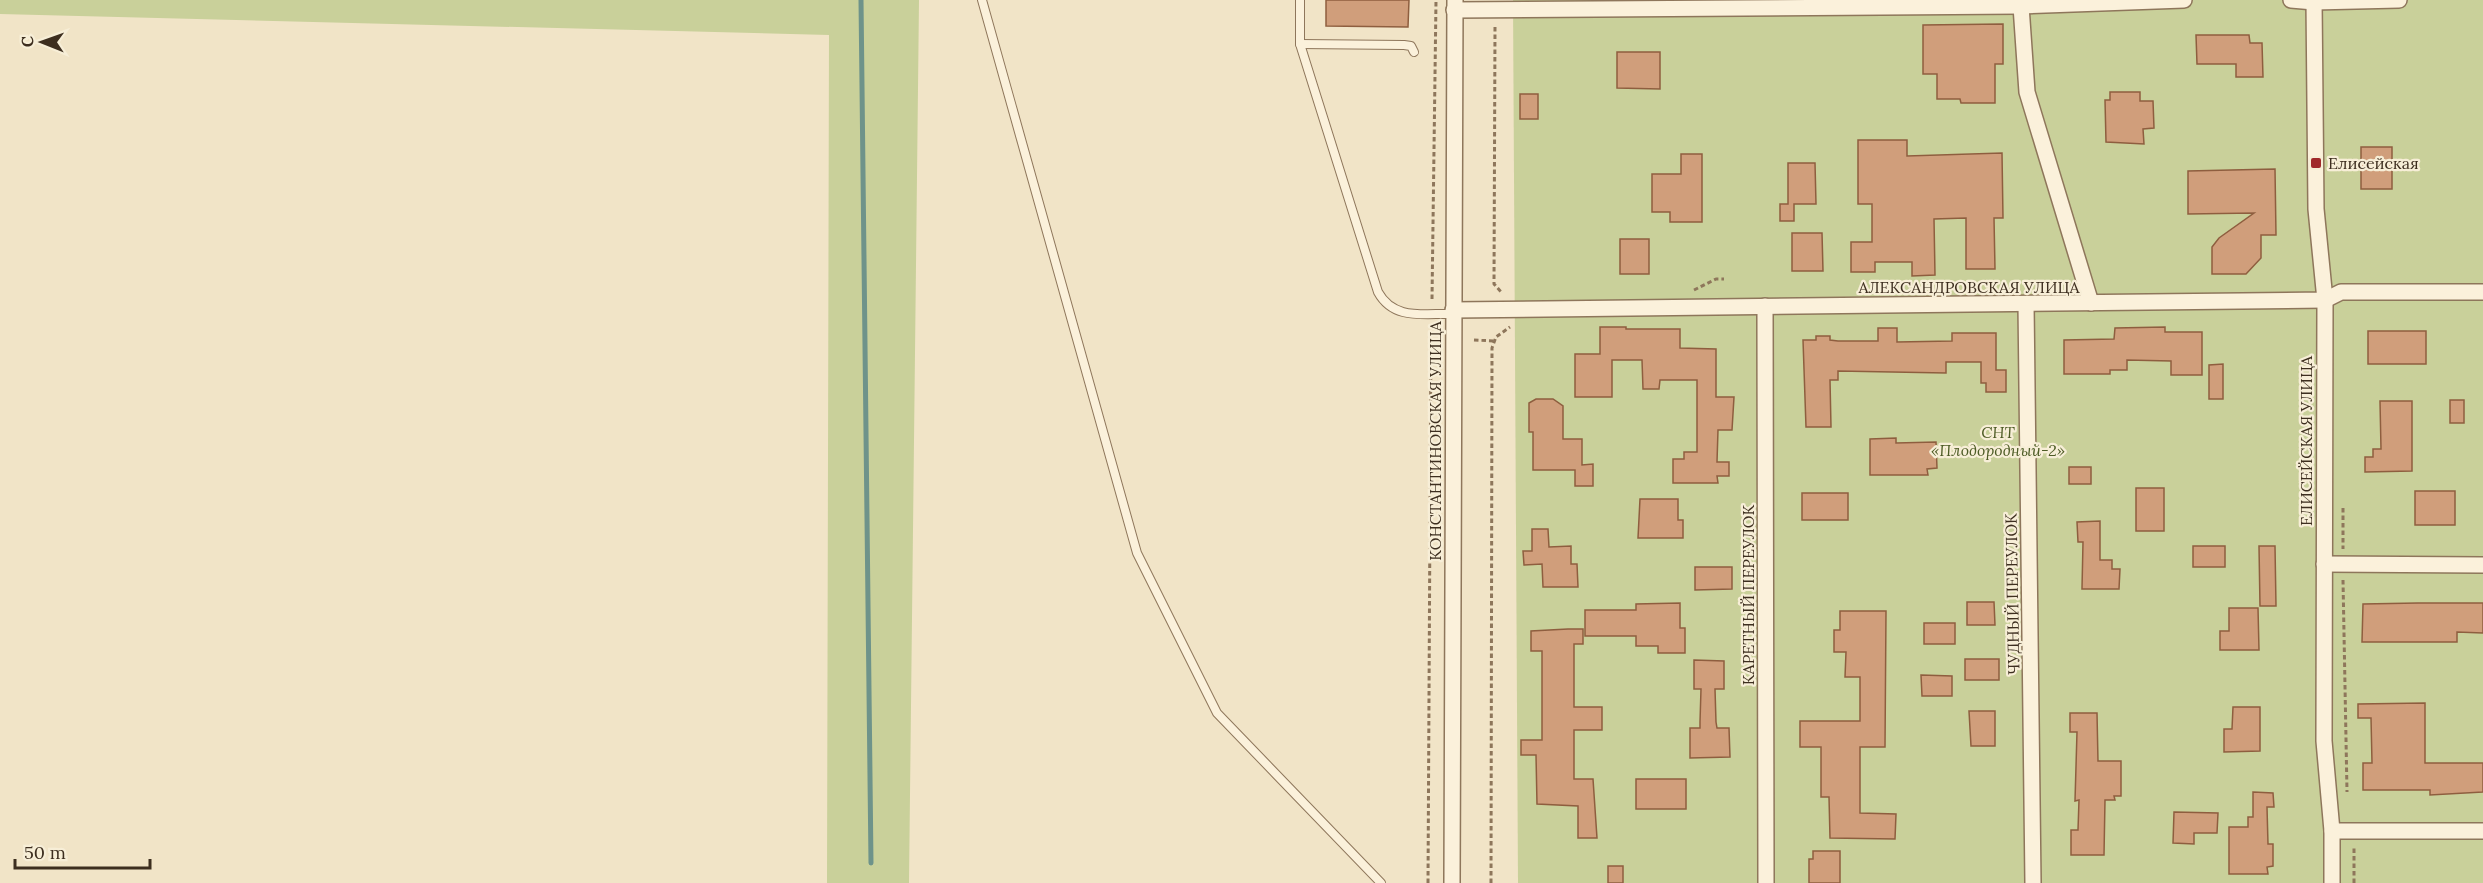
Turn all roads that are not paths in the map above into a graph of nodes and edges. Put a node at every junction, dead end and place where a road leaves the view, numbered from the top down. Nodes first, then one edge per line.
1 (982, 0) edge
2 (1300, 0) edge
3 (2184, 0) edge
4 (2291, 0) edge
5 (2399, 0) edge
6 (2314, 1) edge
7 (1455, 5) edge
8 (2021, 6) junction
9 (1300, 44) junction
10 (1414, 52) dead end
11 (2483, 292) edge
12 (2325, 300) junction
13 (2091, 303) junction
14 (2026, 304) junction
15 (1765, 306) junction
16 (1453, 312) junction
17 (2324, 564) junction
18 (2483, 565) edge
19 (2332, 831) junction
20 (2483, 831) edge
21 (1381, 883) edge
22 (1452, 883) edge
23 (1766, 883) edge
24 (2033, 883) edge
25 (2332, 883) edge

1 - 21 lane
2 - 9 lane
3 - 8 street
4 - 6 street
5 - 6 street
6 - 12 street, ЕЛИСЕЙСКАЯ УЛИЦА
7 - 8 street
7 - 16 street, КОНСТАНТИНОВСКАЯ УЛИЦА
8 - 13 street
9 - 10 lane
9 - 16 lane
11 - 12 street, АЛЕКСАНДРОВСКАЯ УЛИЦА
12 - 13 street, АЛЕКСАНДРОВСКАЯ УЛИЦА
12 - 17 street, ЕЛИСЕЙСКАЯ УЛИЦА
13 - 14 street, АЛЕКСАНДРОВСКАЯ УЛИЦА
14 - 15 street, АЛЕКСАНДРОВСКАЯ УЛИЦА
14 - 24 street, ЧУДНЫЙ ПЕРЕУЛОК
15 - 16 street, АЛЕКСАНДРОВСКАЯ УЛИЦА
15 - 23 street, КАРЕТНЫЙ ПЕРЕУЛОК
16 - 22 street, КОНСТАНТИНОВСКАЯ УЛИЦА
17 - 18 street
17 - 19 street, ЕЛИСЕЙСКАЯ УЛИЦА
19 - 20 street
19 - 25 street, ЕЛИСЕЙСКАЯ УЛИЦА

